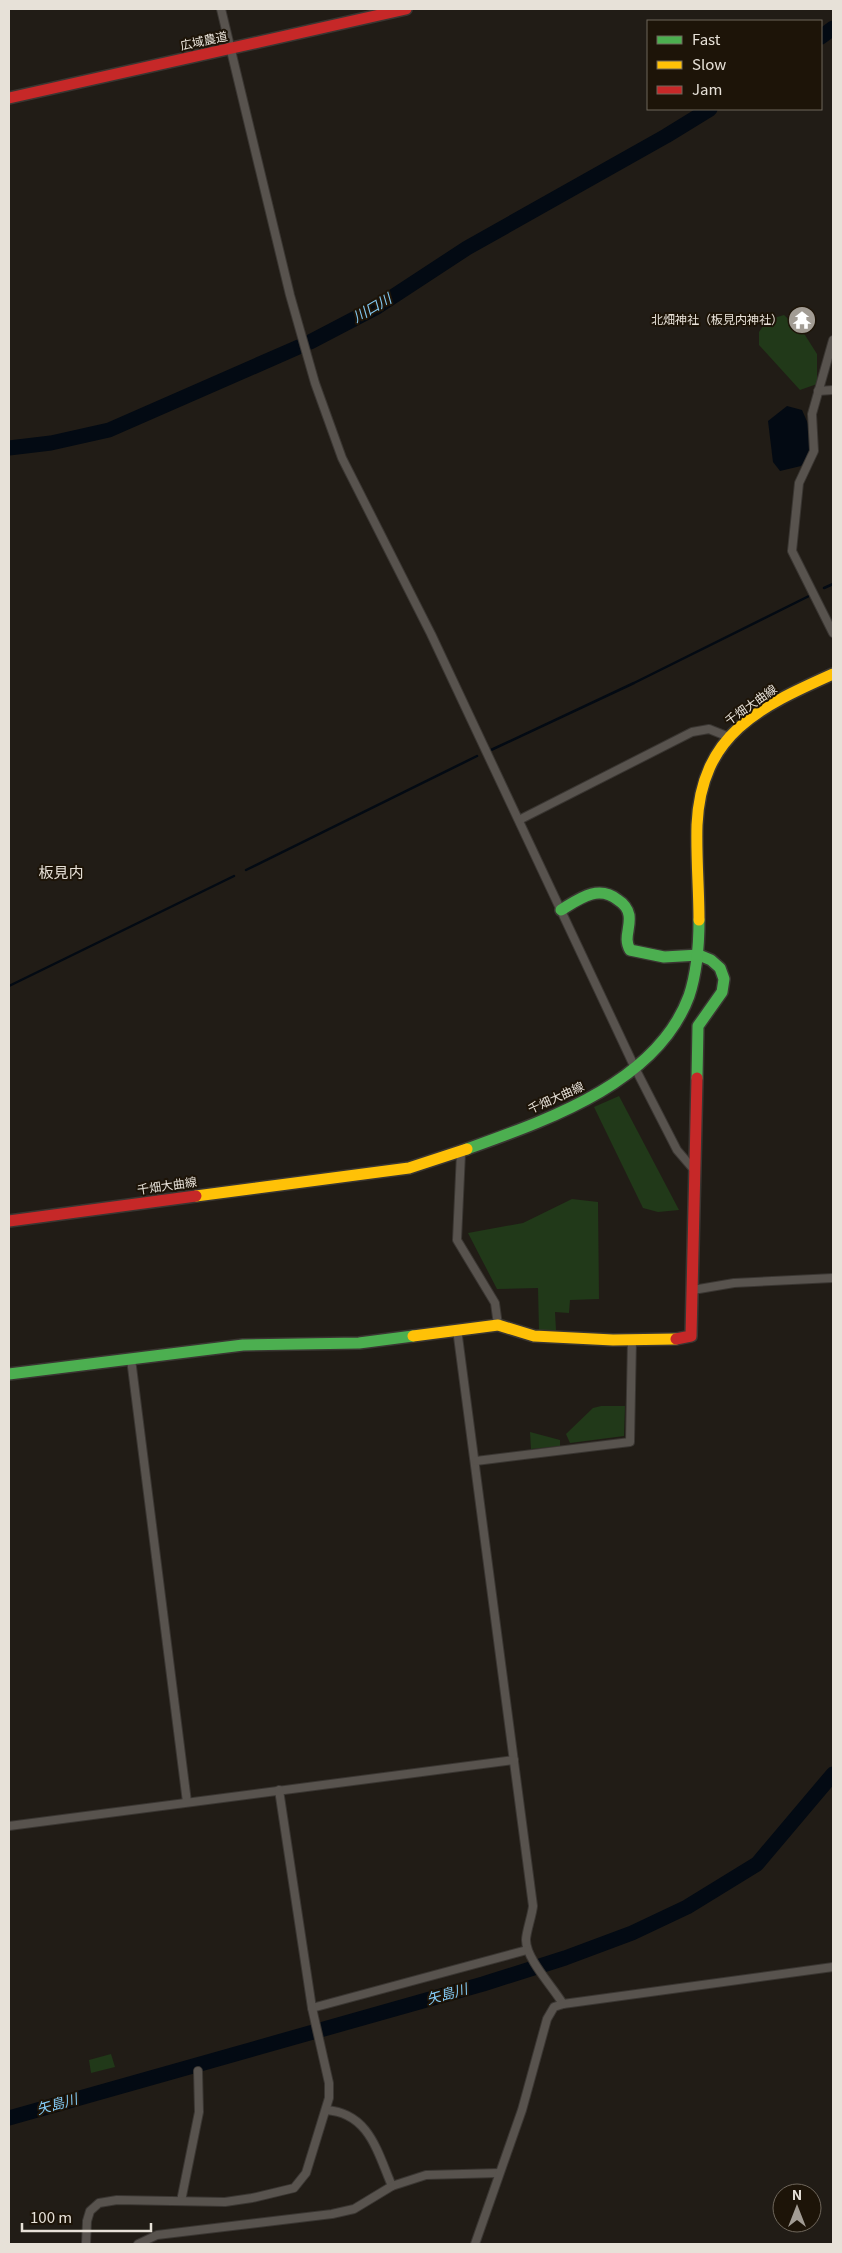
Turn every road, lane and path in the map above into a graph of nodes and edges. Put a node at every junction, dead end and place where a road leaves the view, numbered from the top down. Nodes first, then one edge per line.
1 (221, 9) edge
2 (406, 9) edge
3 (231, 50) junction
4 (9, 98) edge
5 (833, 340) edge
6 (833, 390) edge
7 (818, 391) junction
8 (833, 633) edge
9 (833, 674) edge
10 (729, 737) junction
11 (519, 820) junction
12 (561, 910) junction
13 (698, 954) junction
14 (635, 1068) junction
15 (460, 1153) junction
16 (695, 1171) junction
17 (9, 1221) edge
18 (833, 1278) edge
19 (693, 1290) junction
20 (498, 1325) junction
21 (457, 1329) junction
22 (632, 1339) junction
23 (131, 1358) junction
24 (9, 1374) edge
25 (476, 1461) junction
26 (514, 1760) junction
27 (279, 1790) junction
28 (188, 1802) junction
29 (9, 1826) edge
30 (528, 1952) junction
31 (833, 1967) edge
32 (563, 2004) junction
33 (312, 2008) junction
34 (198, 2071) dead end
35 (326, 2110) junction
36 (499, 2173) junction
37 (392, 2186) junction
38 (181, 2201) junction
39 (86, 2244) edge
40 (138, 2244) edge
41 (475, 2244) edge

1 - 3 street
2 - 3 street, 広域農道
3 - 4 street, 広域農道
3 - 11 street
5 - 7 street
6 - 7 street
7 - 8 street
9 - 10 street, 千畑大曲線
10 - 11 street
10 - 13 street, 千畑大曲線
11 - 12 street
12 - 13 street
12 - 14 street
13 - 14 street, 千畑大曲線
13 - 16 street
14 - 15 street, 千畑大曲線
14 - 16 street
15 - 17 street, 千畑大曲線
15 - 20 street
16 - 19 street
18 - 19 street
19 - 22 street
20 - 21 street
20 - 22 street
21 - 23 street
21 - 25 street
22 - 25 street
23 - 24 street
23 - 28 street
25 - 26 street
26 - 27 street
26 - 30 street
27 - 28 street
27 - 33 street
28 - 29 street
30 - 32 street
30 - 33 street
31 - 32 street
32 - 36 street
33 - 35 street
34 - 38 street
35 - 37 street
35 - 38 street
36 - 37 street
36 - 41 street
37 - 40 street
38 - 39 street

